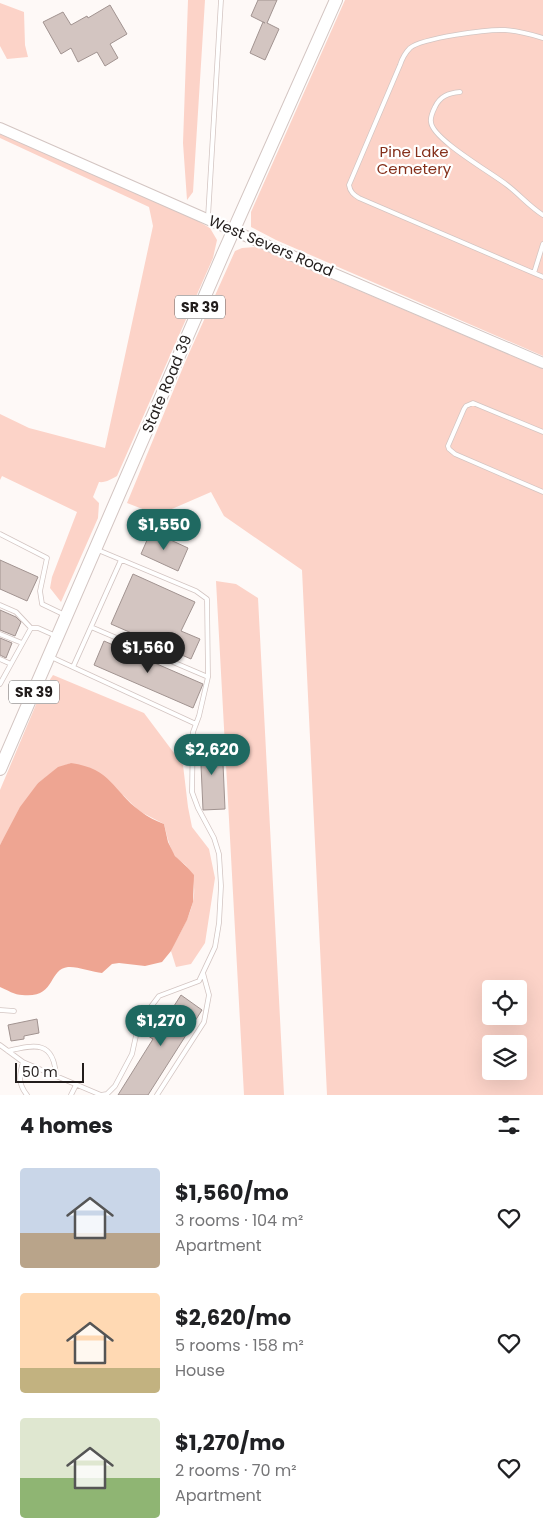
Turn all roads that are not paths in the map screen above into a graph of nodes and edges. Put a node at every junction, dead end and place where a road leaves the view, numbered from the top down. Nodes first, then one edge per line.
1 (221, 0) edge
2 (336, 0) edge
3 (543, 38) edge
4 (460, 92) dead end
5 (0, 128) edge
6 (543, 215) edge
7 (208, 219) junction
8 (234, 231) junction
9 (543, 244) edge
10 (534, 273) junction
11 (543, 277) edge
12 (543, 363) edge
13 (543, 432) edge
14 (543, 492) edge
15 (0, 534) edge
16 (96, 549) junction
17 (121, 560) junction
18 (0, 604) edge
19 (67, 616) junction
20 (91, 627) junction
21 (31, 628) junction
22 (0, 634) edge
23 (58, 637) junction
24 (22, 643) junction
25 (50, 656) junction
26 (0, 659) edge
27 (11, 664) junction
28 (73, 667) junction
29 (208, 677) junction
30 (0, 684) edge
31 (196, 724) junction
32 (0, 769) edge
33 (203, 974) junction
34 (0, 1010) edge
35 (14, 1011) dead end
36 (0, 1045) edge
37 (8, 1051) junction
38 (23, 1062) junction
39 (56, 1076) junction
40 (76, 1085) junction
41 (27, 1095) edge
42 (71, 1095) edge
43 (101, 1095) edge
44 (157, 1095) edge

1 - 7 lane
2 - 8 main road, State Road 39 / SR 39
3 - 10 lane
4 - 6 lane
5 - 7 street, West Severs Road
7 - 8 street, West Severs Road
8 - 12 street, West Severs Road
8 - 16 main road, State Road 39 / SR 39
9 - 10 lane
10 - 11 lane
13 - 14 lane
15 - 19 lane
16 - 17 lane
16 - 19 main road, State Road 39 / SR 39
17 - 20 lane
17 - 29 lane
18 - 21 lane
19 - 23 main road, State Road 39 / SR 39
20 - 28 lane
20 - 29 lane
21 - 23 lane
21 - 24 lane
22 - 24 lane
23 - 25 main road, State Road 39 / SR 39
24 - 27 lane
25 - 28 lane
25 - 32 main road, State Road 39 / SR 39
26 - 27 lane
27 - 30 lane
28 - 31 lane
29 - 31 lane
31 - 33 lane
33 - 43 lane
33 - 44 lane
34 - 35 lane
36 - 37 lane
37 - 38 lane
37 - 39 lane
38 - 39 lane
38 - 41 lane
39 - 40 lane
40 - 42 lane
40 - 43 lane

